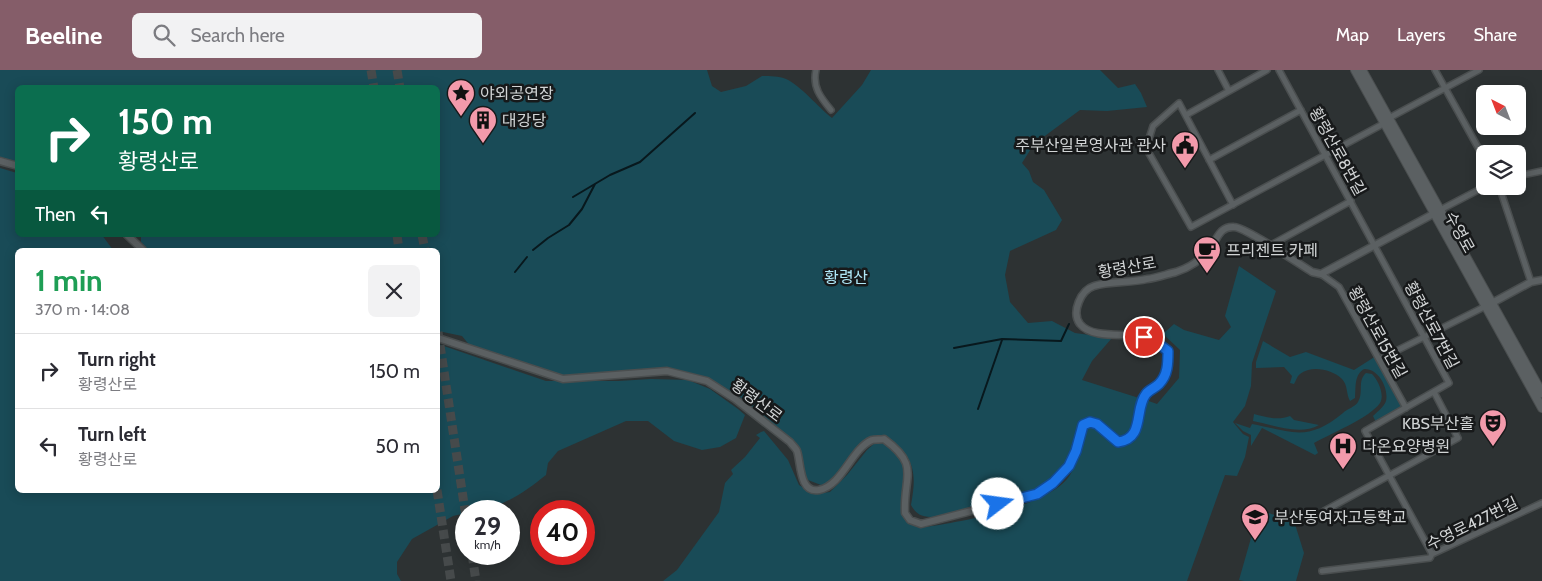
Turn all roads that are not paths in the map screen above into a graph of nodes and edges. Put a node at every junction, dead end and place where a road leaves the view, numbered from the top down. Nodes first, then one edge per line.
1 (816, 70) edge
2 (1218, 70) edge
3 (1267, 70) edge
4 (1279, 70) edge
5 (1354, 70) edge
6 (1362, 70) edge
7 (1435, 70) edge
8 (1479, 70) edge
9 (1445, 88) junction
10 (1229, 91) junction
11 (831, 110) dead end
12 (1301, 110) junction
13 (1186, 115) junction
14 (1386, 121) junction
15 (1477, 145) edge
16 (1325, 154) junction
17 (1209, 160) junction
18 (0, 162) edge
19 (15, 165) edge
20 (1542, 171) edge
21 (1526, 174) edge
22 (1476, 191) edge
23 (1502, 195) edge
24 (1351, 201) junction
25 (1233, 205) junction
26 (1437, 212) junction
27 (129, 237) edge
28 (1375, 245) junction
29 (1269, 246) junction
30 (141, 248) edge
31 (1321, 274) junction
32 (1542, 280) edge
33 (1532, 282) junction
34 (1489, 304) junction
35 (1424, 336) junction
36 (440, 339) edge
37 (1380, 359) junction
38 (1434, 392) junction
39 (1542, 392) edge
40 (1406, 408) junction
41 (1542, 408) edge
42 (1388, 476) junction
43 (1542, 503) edge
44 (1324, 511) dead end
45 (1432, 554) junction
46 (1322, 572) dead end

1 - 11 street
2 - 10 street
3 - 10 street
4 - 12 street, 황령산로8번길
5 - 14 main road, 수영로
6 - 14 main road, 수영로
7 - 9 street
8 - 9 street
9 - 14 street
9 - 15 street
10 - 13 street
12 - 16 street, 황령산로8번길
12 - 17 street
13 - 17 street
13 - 25 street
14 - 16 street
14 - 26 main road, 수영로
16 - 24 street, 황령산로8번길
16 - 25 street
17 - 25 street
18 - 19 street
20 - 21 street
22 - 26 street
23 - 33 street
24 - 28 street, 황령산로8번길
24 - 29 street
26 - 28 street
26 - 34 main road, 수영로
27 - 30 street
28 - 31 street
28 - 35 street, 황령산로7번길
29 - 31 street, 황령산로
29 - 36 street, 황령산로
31 - 37 street, 황령산로15번길
32 - 33 street
33 - 34 street
34 - 35 street
34 - 39 main road, 수영로
34 - 41 main road, 수영로
35 - 37 street
35 - 38 street, 황령산로7번길
37 - 40 street, 황령산로15번길
38 - 40 street, 황령산로7번길
38 - 42 street
40 - 42 street, 황령산로7번길
42 - 44 street
42 - 45 street
43 - 45 street, 수영로427번길
45 - 46 street, 수영로427번길

